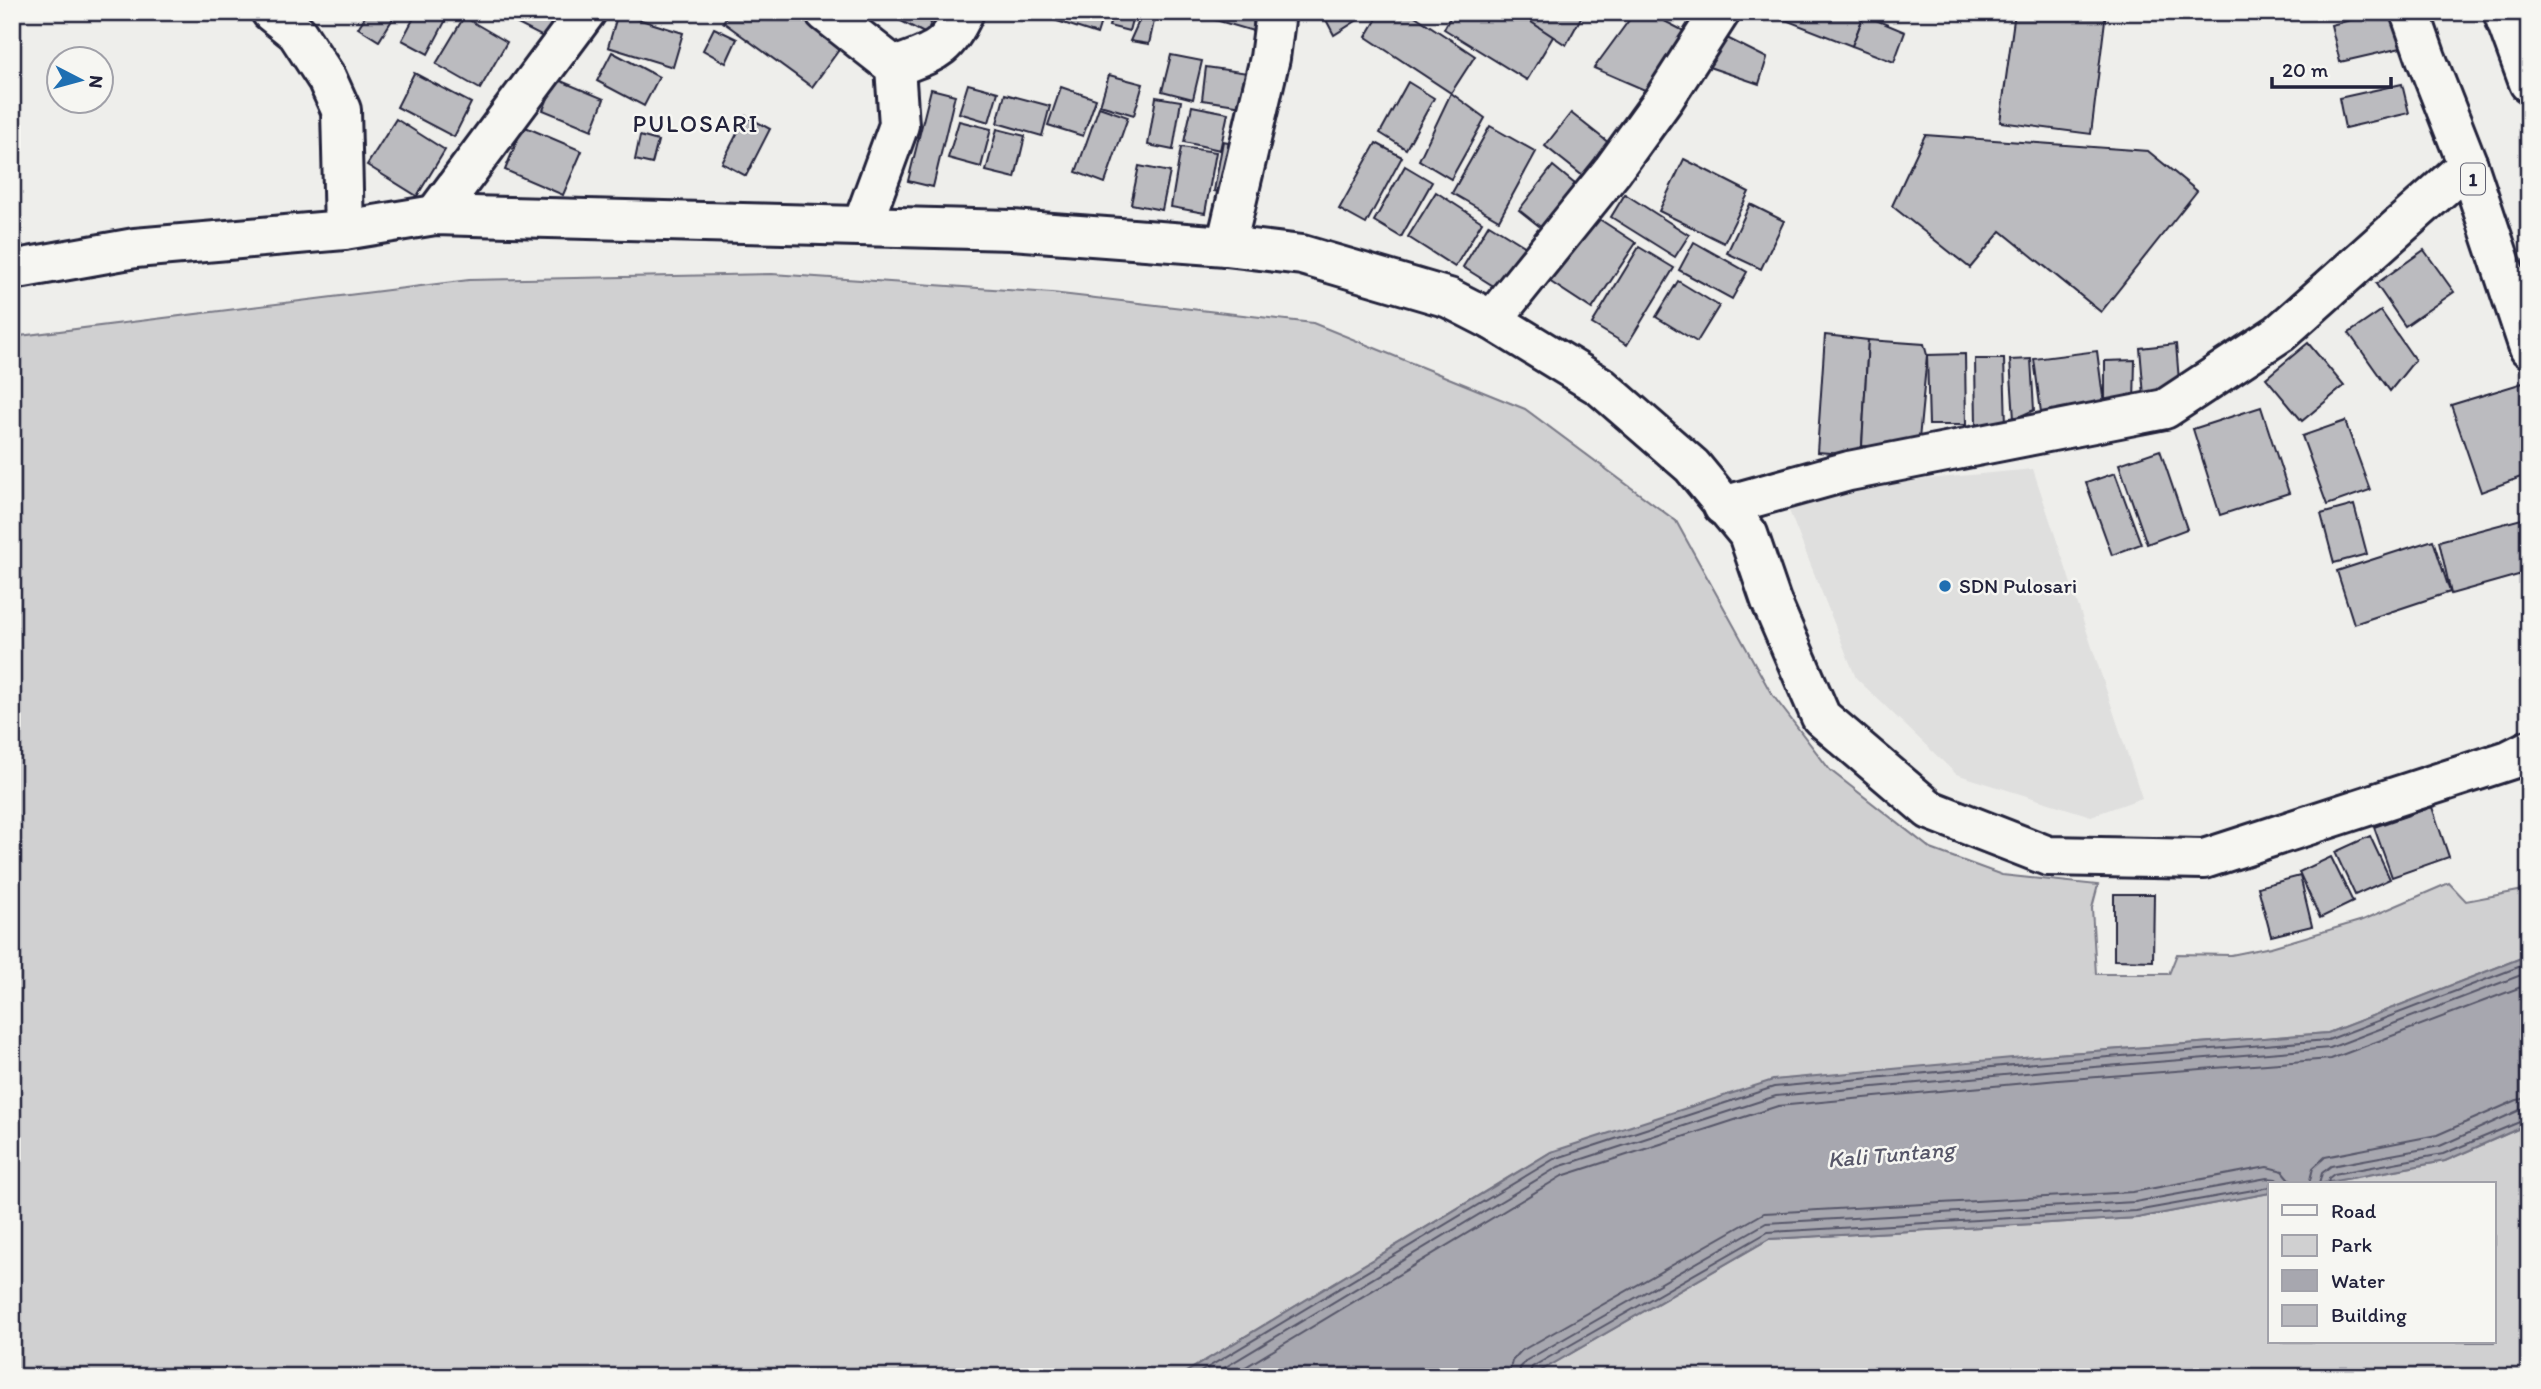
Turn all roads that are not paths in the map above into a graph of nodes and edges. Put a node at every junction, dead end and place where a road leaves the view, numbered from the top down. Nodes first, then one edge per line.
1 (271, 12) edge
2 (586, 12) edge
3 (825, 12) edge
4 (964, 12) edge
5 (1276, 12) edge
6 (1720, 12) edge
7 (2410, 12) edge
8 (2504, 12) edge
9 (895, 66) junction
10 (2529, 83) edge
11 (2468, 165) junction
12 (435, 215) junction
13 (862, 226) junction
14 (344, 230) junction
15 (1226, 246) junction
16 (12, 270) edge
17 (1492, 320) junction
18 (2529, 348) edge
19 (1723, 506) junction
20 (2529, 751) edge

1 - 14 main road
2 - 12 main road
3 - 9 main road
4 - 9 main road
5 - 15 main road
6 - 17 main road
7 - 11 main road, 1
8 - 10 main road
9 - 13 main road
11 - 18 main road, 1
11 - 19 main road
12 - 13 main road
12 - 14 main road
13 - 15 main road
14 - 16 main road
15 - 17 main road
17 - 19 main road
19 - 20 main road

